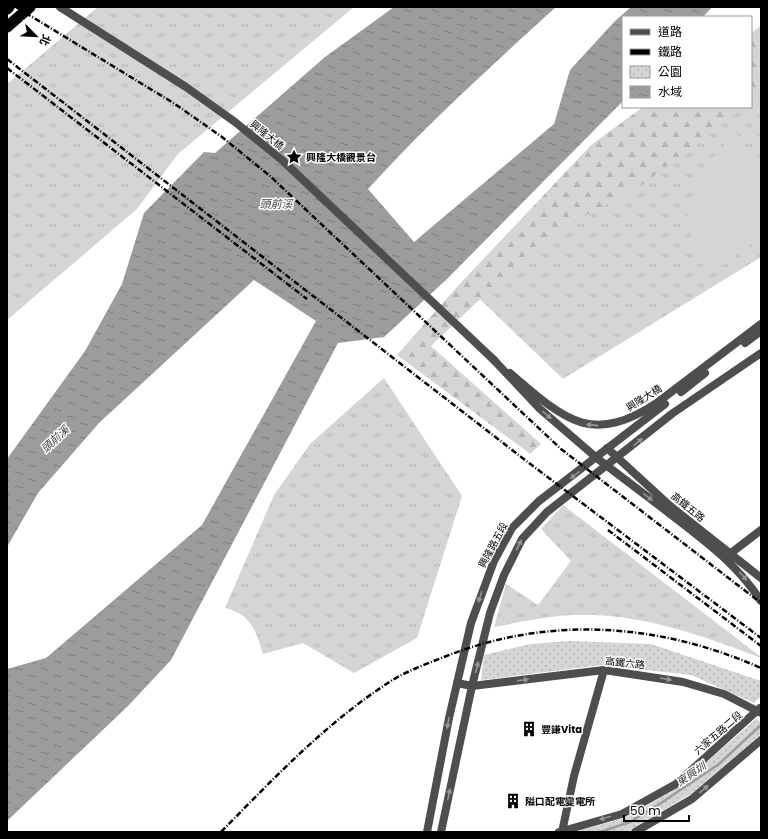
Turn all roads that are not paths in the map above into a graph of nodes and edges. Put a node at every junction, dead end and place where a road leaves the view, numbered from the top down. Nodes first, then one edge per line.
1 (30, 7) edge
2 (60, 7) edge
3 (7, 27) edge
4 (761, 324) edge
5 (761, 331) edge
6 (761, 353) edge
7 (491, 357) junction
8 (607, 448) junction
9 (618, 458) junction
10 (761, 530) edge
11 (731, 554) junction
12 (761, 578) edge
13 (761, 602) edge
14 (604, 670) junction
15 (457, 683) junction
16 (472, 686) junction
17 (760, 710) edge
18 (761, 740) edge
19 (427, 832) edge
20 (441, 832) edge
21 (561, 832) edge
22 (635, 832) edge

1 - 3 highway
2 - 7 street, 興隆大橋
4 -> 7 street, 興隆大橋, bridge
5 - 8 street, 興隆路五段
9 -> 6 street
7 -> 13 street, 興隆大橋, bridge
8 - 9 street, 高鐵五路
8 -> 15 street, 興隆路五段
9 - 11 street, 高鐵五路
16 -> 9 street
10 - 11 street
11 - 12 street, 高鐵五路
16 -> 14 street, 高鐵六路
14 -> 17 street, 高鐵六路
14 - 21 street
15 - 16 street, 高鐵六路
15 -> 19 street, 興隆路五段
20 -> 16 street
17 -> 21 street, 六家五路二段
22 -> 18 street

